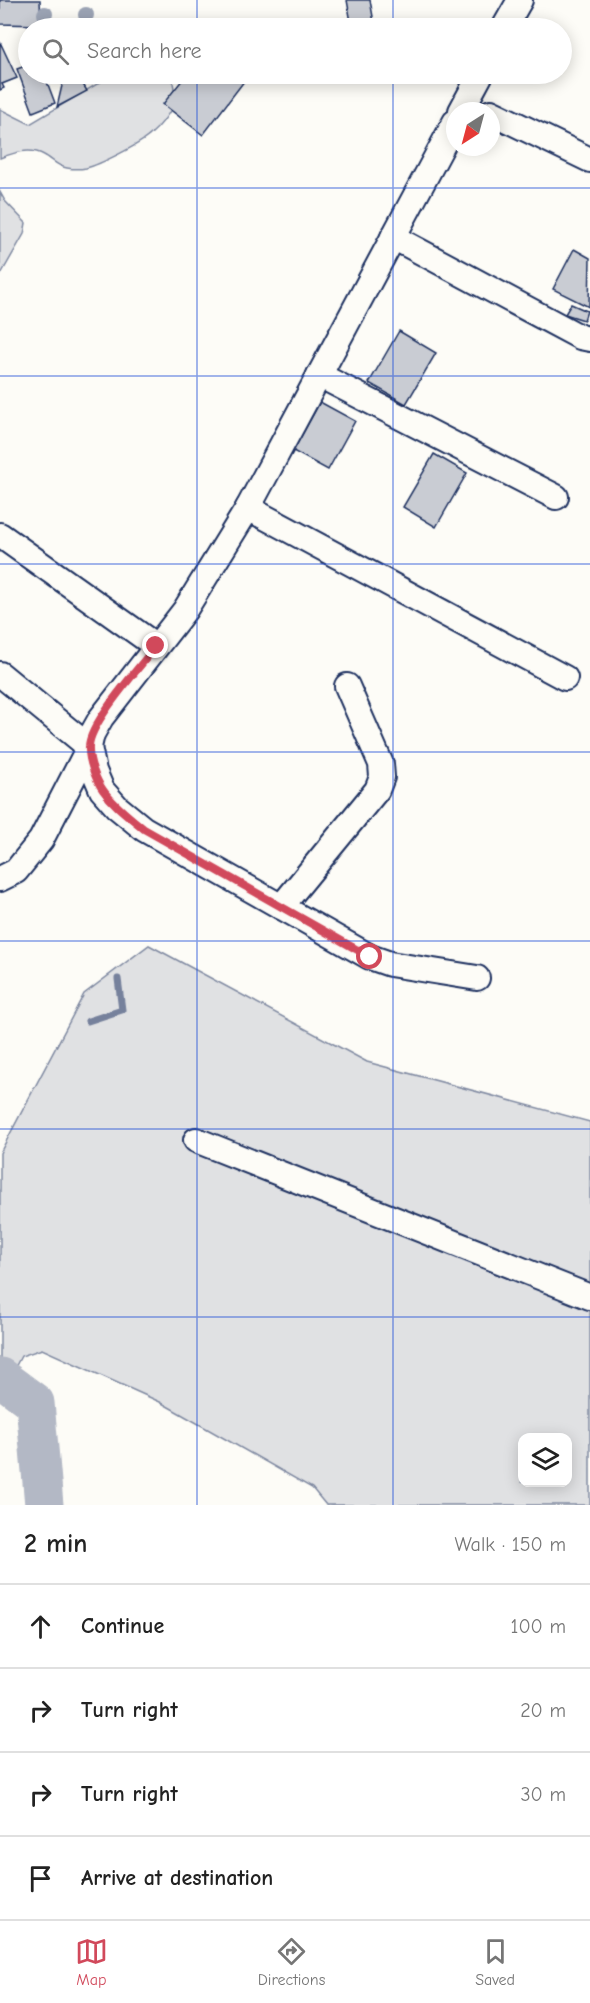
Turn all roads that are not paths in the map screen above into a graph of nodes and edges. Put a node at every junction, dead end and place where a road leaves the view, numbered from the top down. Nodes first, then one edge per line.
1 (519, 0) edge
2 (509, 18) edge
3 (476, 84) edge
4 (466, 102) edge
5 (500, 116) edge
6 (446, 139) edge
7 (590, 160) edge
8 (393, 237) junction
9 (590, 339) edge
10 (319, 375) junction
11 (556, 497) dead end
12 (248, 508) junction
13 (0, 535) edge
14 (156, 646) junction
15 (0, 674) edge
16 (566, 678) dead end
17 (346, 686) dead end
18 (89, 747) junction
19 (0, 879) edge
20 (281, 907) junction
21 (477, 978) dead end
22 (196, 1140) dead end
23 (590, 1297) edge

1 - 2 street
3 - 4 street
5 - 7 street
6 - 8 street
8 - 9 street
8 - 10 street
10 - 11 street
10 - 12 street
12 - 14 street
12 - 16 street
13 - 14 street
14 - 18 street
15 - 18 street
17 - 20 street
18 - 19 street
18 - 20 street
20 - 21 street
22 - 23 street

